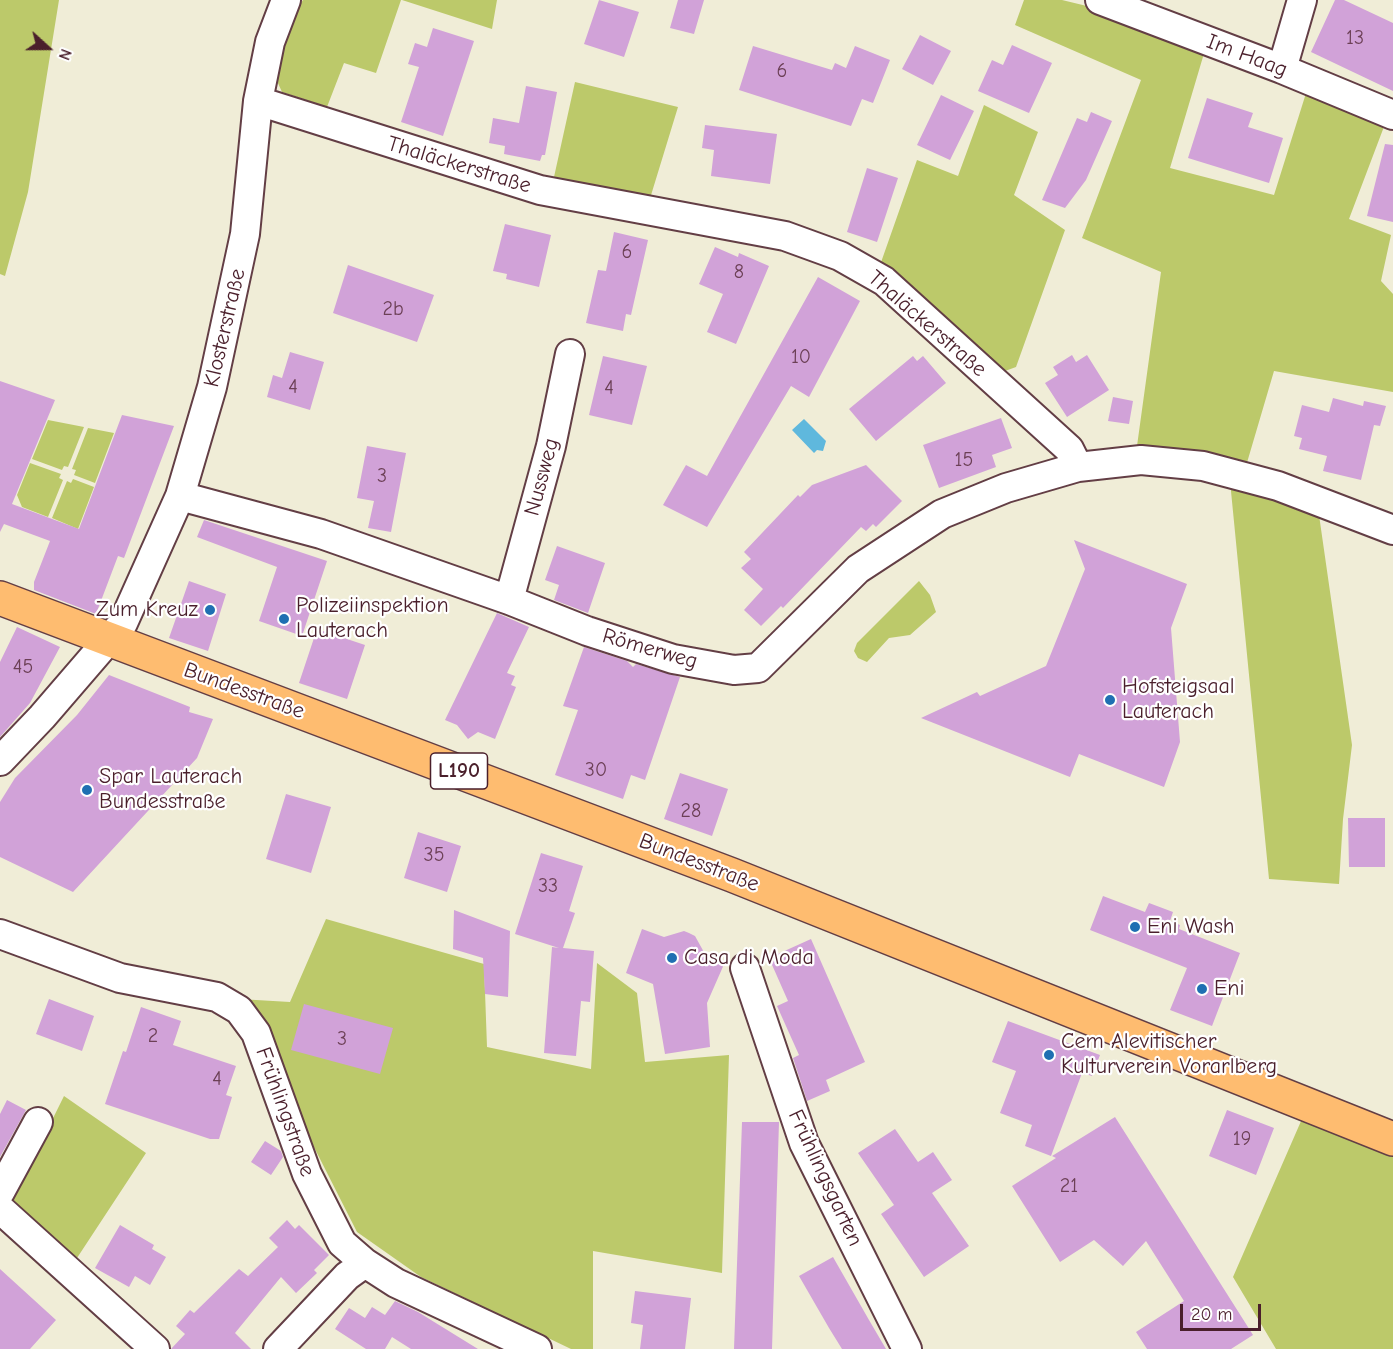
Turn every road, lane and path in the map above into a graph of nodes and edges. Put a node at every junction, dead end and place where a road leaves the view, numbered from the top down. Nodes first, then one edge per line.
1 (286, 0) edge
2 (1100, 0) edge
3 (1302, 0) edge
4 (1282, 69) junction
5 (258, 101) junction
6 (1393, 115) edge
7 (570, 354) dead end
8 (1078, 467) junction
9 (180, 496) junction
10 (1393, 530) edge
11 (0, 598) edge
12 (509, 600) junction
13 (107, 639) junction
14 (0, 761) edge
15 (0, 934) edge
16 (745, 968) dead end
17 (38, 1122) dead end
18 (1393, 1139) edge
19 (0, 1192) edge
20 (0, 1209) edge
21 (365, 1263) junction
22 (155, 1349) edge
23 (278, 1349) edge
24 (537, 1349) edge
25 (907, 1349) edge

1 - 5 street, Klosterstraße
2 - 4 street, Im Haag
3 - 4 street
4 - 6 street, Im Haag
5 - 8 street, Thaläckerstraße
5 - 9 street, Klosterstraße
7 - 12 street, Nussweg
8 - 10 street
8 - 12 street, Römerweg
9 - 12 street, Römerweg
9 - 13 street, Klosterstraße
11 - 13 main road, Bundesstraße / L190
13 - 14 street, Klosterstraße
13 - 18 main road, Bundesstraße / L190
15 - 21 street, Frühlingstraße
16 - 25 street, Frühlingsgarten
17 - 19 street
20 - 22 street
21 - 23 street
21 - 24 street, Frühlingstraße

